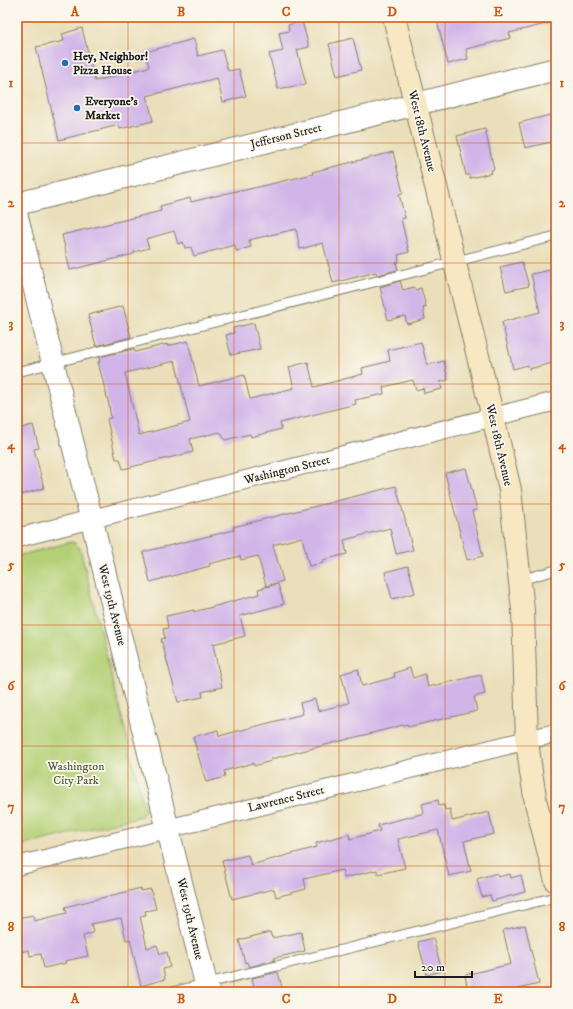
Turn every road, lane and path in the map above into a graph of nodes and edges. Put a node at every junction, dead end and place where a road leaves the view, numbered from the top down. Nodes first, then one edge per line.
1 (394, 17) edge
2 (556, 68) edge
3 (416, 104) junction
4 (17, 204) edge
5 (17, 217) edge
6 (556, 236) edge
7 (455, 262) junction
8 (53, 363) junction
9 (17, 372) edge
10 (556, 401) edge
11 (493, 417) junction
12 (91, 520) junction
13 (17, 538) edge
14 (556, 570) edge
15 (520, 580) junction
16 (556, 733) edge
17 (527, 740) junction
18 (168, 828) junction
19 (17, 866) edge
20 (556, 881) edge
21 (556, 898) edge
22 (207, 988) edge
23 (172, 992) edge

1 - 3 main road, West 18th Avenue
2 - 3 street, Jefferson Street
3 - 4 street, Jefferson Street
3 - 7 main road, West 18th Avenue
5 - 8 street, West 19th Avenue
6 - 7 lane
7 - 8 lane
7 - 11 main road, West 18th Avenue
8 - 9 lane
8 - 12 street, West 19th Avenue
10 - 11 street, Washington Street
11 - 12 street, Washington Street
11 - 15 main road, West 18th Avenue
12 - 13 street, Washington Street
12 - 18 street, West 19th Avenue
14 - 15 lane
15 - 17 main road, West 18th Avenue
16 - 17 street, Lawrence Street
17 - 18 street, Lawrence Street
17 - 20 main road, West 18th Avenue
18 - 19 street, Lawrence Street
18 - 22 street, West 19th Avenue
21 - 22 lane
22 - 23 lane

